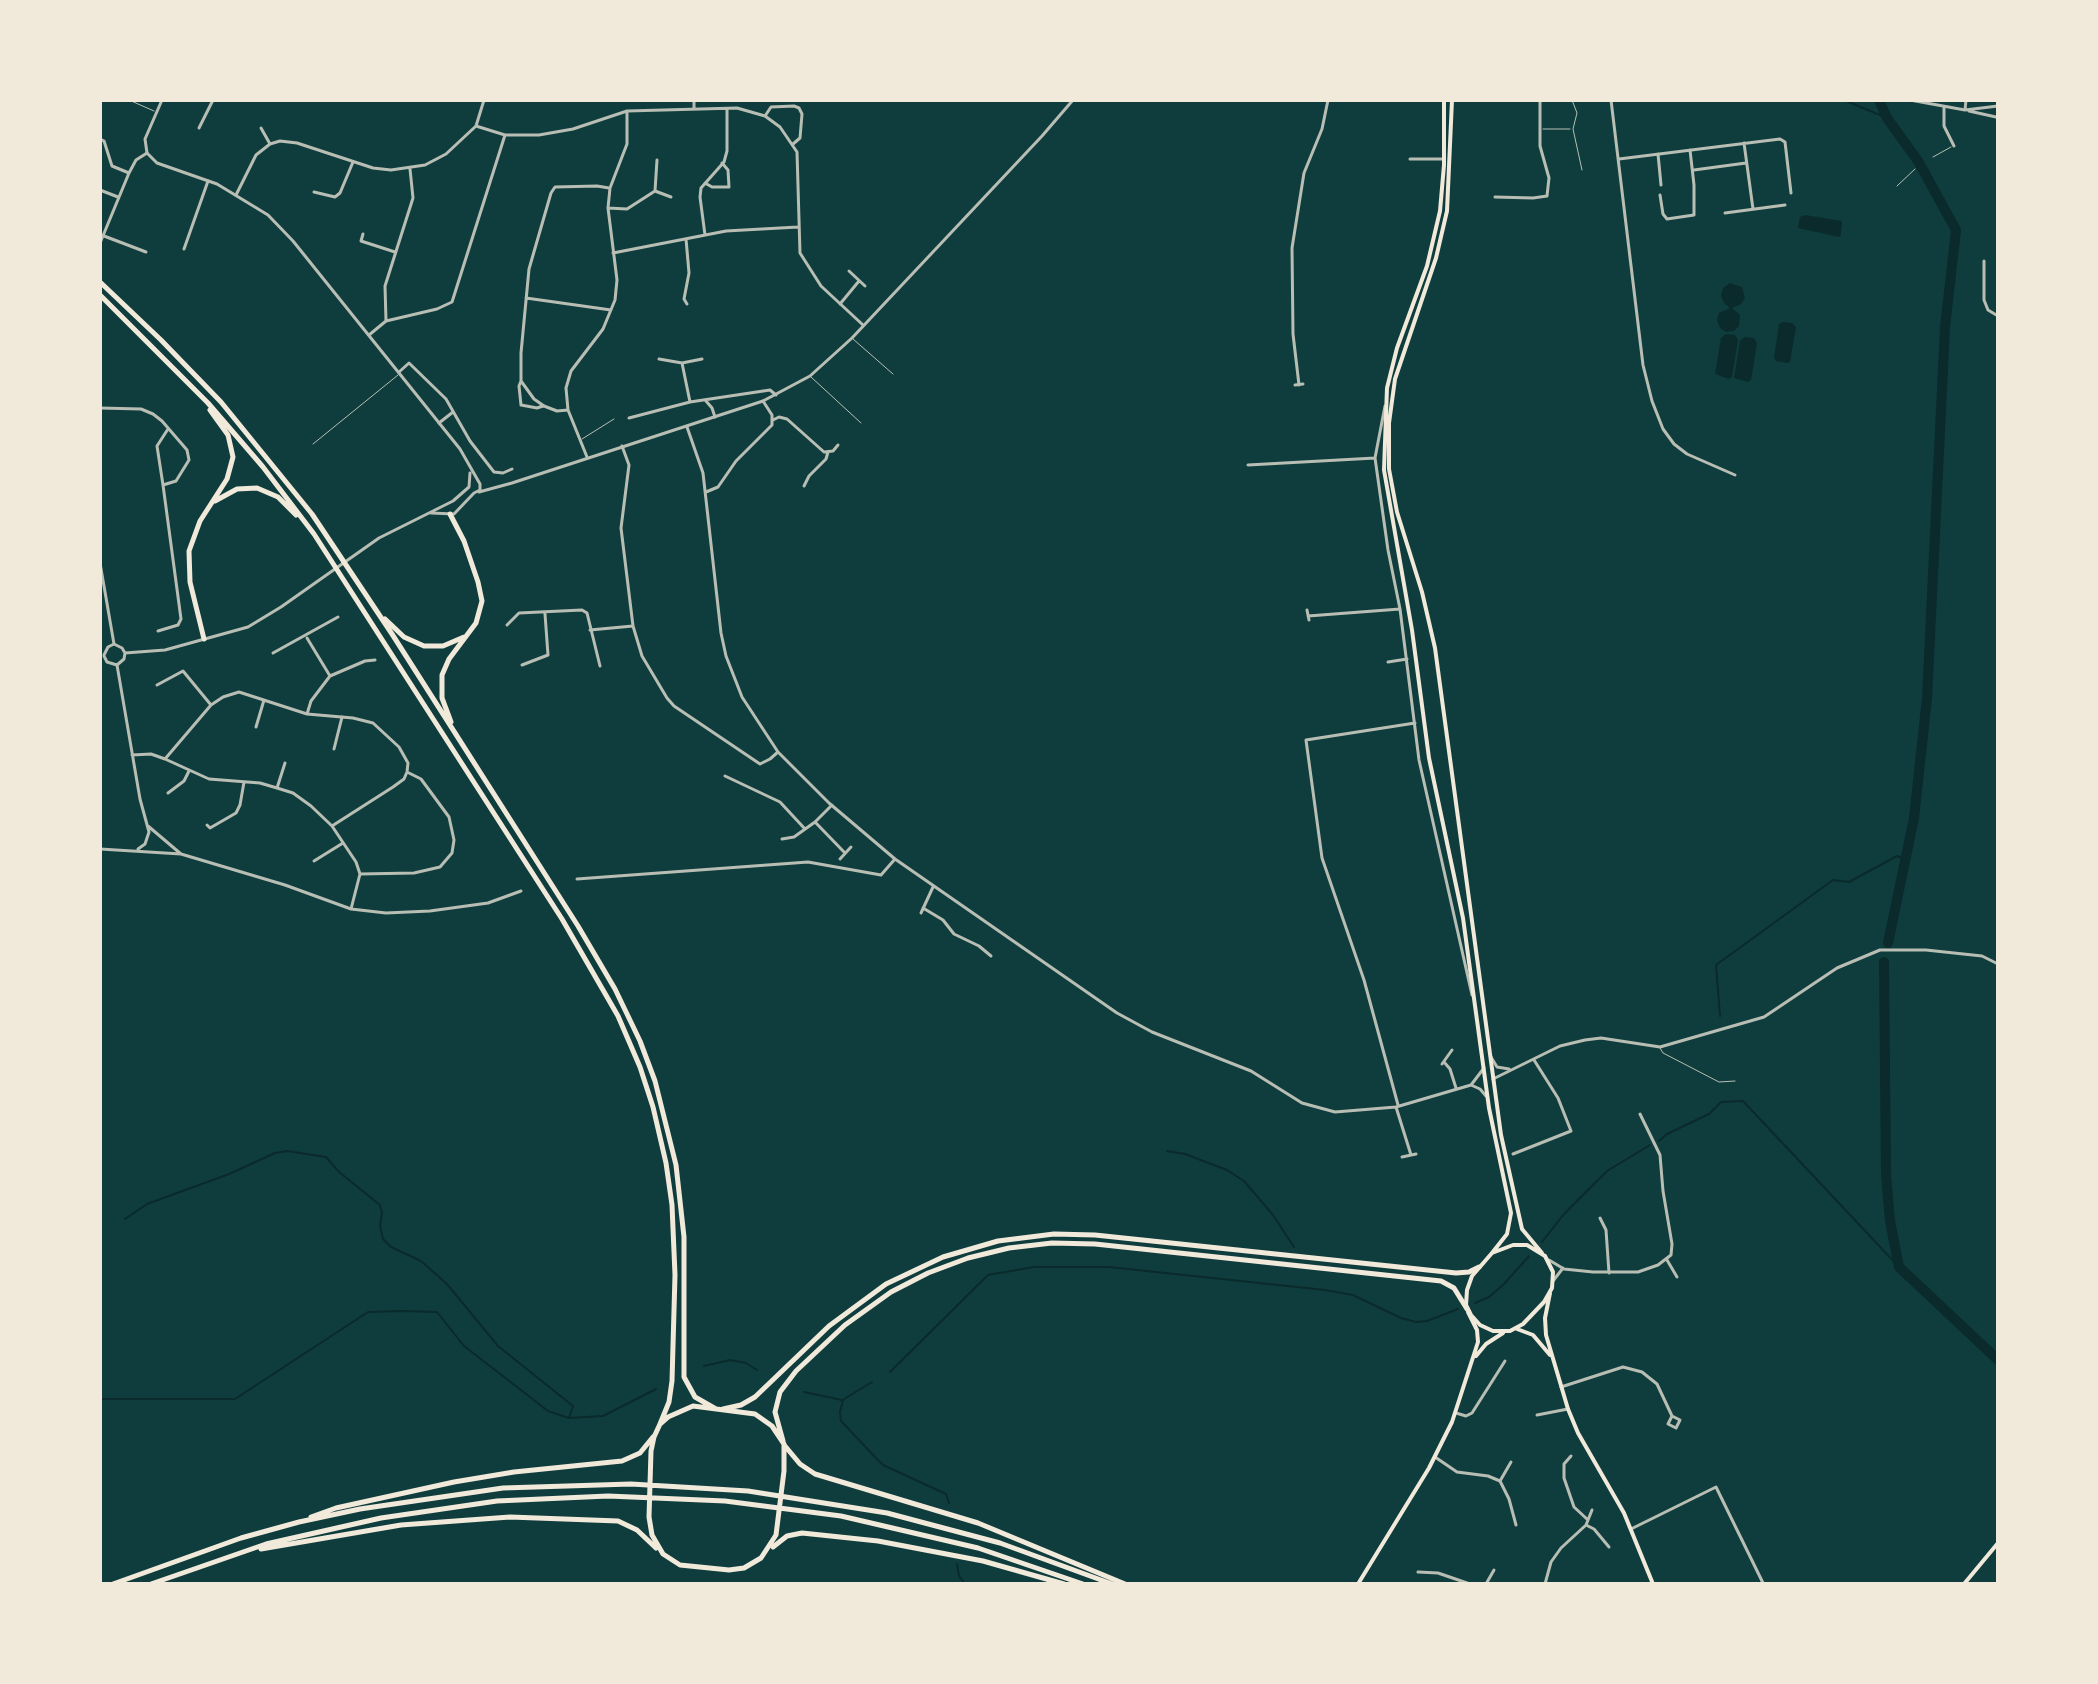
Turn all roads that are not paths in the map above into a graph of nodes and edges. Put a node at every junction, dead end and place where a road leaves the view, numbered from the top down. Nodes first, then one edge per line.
1 (129, 100) edge
2 (162, 100) edge
3 (213, 100) edge
4 (484, 100) edge
5 (694, 100) edge
6 (1073, 100) edge
7 (1328, 100) edge
8 (1444, 100) edge
9 (1452, 100) edge
10 (1540, 100) edge
11 (1572, 100) edge
12 (1611, 100) edge
13 (1910, 100) edge
14 (1966, 100) edge
15 (727, 108) junction
16 (1944, 108) junction
17 (1998, 108) edge
18 (694, 109) junction
19 (1965, 110) junction
20 (627, 111) junction
21 (157, 112) junction
22 (765, 116) junction
23 (1998, 118) edge
24 (476, 126) junction
25 (199, 128) dead end
26 (261, 128) dead end
27 (1540, 129) junction
28 (1573, 129) junction
29 (505, 135) junction
30 (100, 139) edge
31 (1744, 143) junction
32 (270, 144) junction
33 (793, 144) junction
34 (1954, 146) joint
35 (1690, 150) junction
36 (147, 153) junction
37 (1658, 154) junction
38 (1933, 157) dead end
39 (1410, 159) dead end
40 (1444, 159) junction
41 (1619, 159) junction
42 (657, 160) dead end
43 (353, 162) junction
44 (722, 163) junction
45 (1746, 163) junction
46 (657, 168) junction
47 (664, 168) dead end
48 (410, 169) junction
49 (1915, 169) dead end
50 (1582, 170) dead end
51 (1693, 170) junction
52 (129, 173) junction
53 (209, 180) junction
54 (705, 183) junction
55 (1661, 185) dead end
56 (1897, 186) dead end
57 (610, 188) junction
58 (100, 190) edge
59 (655, 191) junction
60 (314, 192) dead end
61 (1791, 193) dead end
62 (236, 195) junction
63 (1660, 195) dead end
64 (118, 197) junction
65 (671, 197) dead end
66 (1495, 197) dead end
67 (1785, 205) dead end
68 (608, 208) junction
69 (1753, 209) junction
70 (1725, 213) dead end
71 (798, 227) junction
72 (363, 234) dead end
73 (705, 235) junction
74 (104, 236) junction
75 (686, 239) junction
76 (361, 241) junction
77 (100, 243) edge
78 (358, 247) dead end
79 (184, 249) dead end
80 (146, 252) dead end
81 (395, 252) junction
82 (613, 253) junction
83 (1984, 261) dead end
84 (849, 271) dead end
85 (859, 281) junction
86 (100, 282) edge
87 (865, 286) dead end
88 (100, 295) edge
89 (676, 297) dead end
90 (526, 298) junction
91 (684, 299) junction
92 (687, 304) dead end
93 (840, 304) junction
94 (611, 310) junction
95 (1998, 316) edge
96 (386, 321) junction
97 (863, 325) junction
98 (369, 335) junction
99 (852, 338) junction
100 (659, 359) dead end
101 (702, 359) dead end
102 (682, 363) junction
103 (400, 373) junction
104 (893, 374) dead end
105 (810, 376) junction
106 (521, 381) junction
107 (190, 384) junction
108 (1299, 385) dead end
109 (776, 395) junction
110 (706, 401) junction
111 (763, 401) junction
112 (690, 402) junction
113 (544, 406) junction
114 (1385, 406) junction
115 (100, 408) edge
116 (568, 410) junction
117 (453, 412) junction
118 (715, 417) junction
119 (629, 418) dead end
120 (614, 419) dead end
121 (773, 420) junction
122 (439, 423) junction
123 (861, 423) dead end
124 (687, 427) junction
125 (168, 429) junction
126 (580, 441) junction
127 (313, 444) dead end
128 (838, 445) dead end
129 (622, 446) junction
130 (828, 452) junction
131 (587, 457) junction
132 (1375, 458) junction
133 (1248, 465) dead end
134 (469, 469) junction
135 (512, 469) dead end
136 (1735, 475) dead end
137 (478, 483) junction
138 (163, 485) junction
139 (470, 485) junction
140 (804, 486) dead end
141 (497, 488) junction
142 (476, 492) junction
143 (706, 492) junction
144 (453, 501) junction
145 (213, 502) junction
146 (445, 506) junction
147 (457, 510) junction
148 (431, 513) junction
149 (448, 514) junction
150 (457, 526) junction
151 (314, 534) junction
152 (100, 566) edge
153 (1400, 609) junction
154 (376, 610) junction
155 (545, 614) junction
156 (1308, 615) dead end
157 (338, 617) dead end
158 (507, 625) dead end
159 (633, 626) junction
160 (590, 630) junction
161 (158, 631) dead end
162 (467, 634) junction
163 (306, 636) junction
164 (204, 639) junction
165 (114, 644) junction
166 (125, 653) junction
167 (273, 653) dead end
168 (102, 656) edge
169 (1407, 659) junction
170 (375, 660) dead end
171 (1388, 662) dead end
172 (117, 665) junction
173 (522, 665) dead end
174 (600, 666) dead end
175 (330, 676) junction
176 (157, 685) dead end
177 (264, 700) junction
178 (211, 705) junction
179 (307, 714) junction
180 (342, 717) junction
181 (1415, 723) junction
182 (256, 727) dead end
183 (458, 738) junction
184 (334, 749) dead end
185 (778, 752) junction
186 (132, 755) junction
187 (165, 759) junction
188 (285, 763) dead end
189 (189, 771) junction
190 (407, 772) junction
191 (725, 776) dead end
192 (244, 782) junction
193 (277, 788) junction
194 (168, 792) dead end
195 (832, 805) junction
196 (815, 822) junction
197 (207, 825) dead end
198 (148, 826) junction
199 (332, 826) junction
200 (805, 829) junction
201 (782, 839) dead end
202 (343, 843) junction
203 (851, 847) dead end
204 (100, 849) edge
205 (137, 850) junction
206 (845, 853) junction
207 (181, 854) junction
208 (840, 859) dead end
209 (895, 859) junction
210 (314, 861) dead end
211 (360, 874) junction
212 (577, 879) dead end
213 (933, 887) junction
214 (521, 891) dead end
215 (923, 908) junction
216 (351, 909) junction
217 (921, 913) dead end
218 (991, 956) dead end
219 (1998, 964) edge
220 (1474, 1006) junction
221 (1660, 1047) junction
222 (1452, 1050) dead end
223 (1489, 1054) junction
224 (1534, 1060) junction
225 (1484, 1068) junction
226 (1513, 1068) junction
227 (1492, 1080) junction
228 (1735, 1081) dead end
229 (1471, 1085) junction
230 (1456, 1088) junction
231 (1488, 1099) junction
232 (1397, 1107) junction
233 (1640, 1114) dead end
234 (1513, 1154) dead end
235 (1402, 1157) dead end
236 (1600, 1218) dead end
237 (1611, 1220) dead end
238 (1604, 1225) junction
239 (1492, 1253) junction
240 (1543, 1254) junction
241 (1667, 1260) junction
242 (1479, 1267) junction
243 (1563, 1268) junction
244 (1609, 1273) junction
245 (1677, 1277) dead end
246 (1553, 1282) junction
247 (1550, 1293) junction
248 (1468, 1310) junction
249 (1514, 1329) junction
250 (1505, 1332) junction
251 (1476, 1357) junction
252 (1551, 1357) junction
253 (1505, 1361) dead end
254 (1561, 1387) junction
255 (720, 1409) junction
256 (1568, 1409) junction
257 (1456, 1413) junction
258 (1537, 1415) dead end
259 (1672, 1416) dead end
260 (658, 1428) junction
261 (783, 1442) junction
262 (1571, 1456) dead end
263 (1435, 1457) junction
264 (1511, 1462) dead end
265 (1500, 1481) junction
266 (1567, 1486) junction
267 (1561, 1488) dead end
268 (1592, 1510) dead end
269 (299, 1522) junction
270 (1587, 1522) junction
271 (1516, 1525) dead end
272 (1631, 1529) junction
273 (1604, 1540) junction
274 (1599, 1543) dead end
275 (1998, 1543) edge
276 (1609, 1547) dead end
277 (245, 1552) junction
278 (767, 1553) junction
279 (663, 1554) junction
280 (1425, 1566) dead end
281 (1494, 1570) dead end
282 (1418, 1572) dead end
283 (1425, 1572) junction
284 (1460, 1582) edge
285 (1763, 1583) edge
286 (113, 1584) edge
287 (151, 1584) edge
288 (1064, 1584) edge
289 (1083, 1584) edge
290 (1112, 1584) edge
291 (1125, 1584) edge
292 (1358, 1584) edge
293 (1470, 1584) edge
294 (1486, 1584) edge
295 (1545, 1584) edge
296 (1653, 1584) edge
297 (1964, 1584) edge

1 - 21 lane
2 - 21 street
3 - 25 street
4 - 24 street
5 - 18 street
6 - 97 street
7 - 108 street
8 - 40 main road
9 - 223 main road
10 - 27 street
11 - 28 lane
12 - 41 street
13 - 16 street
14 - 19 street
15 - 18 street
15 - 22 street
15 - 44 street
16 - 19 street
16 - 34 street
17 - 19 street
17 - 23 main road
18 - 20 street
19 - 23 street
20 - 29 street
20 - 57 street
21 - 36 street
22 - 33 street
22 - 33 street
24 - 29 street
24 - 48 street
26 - 32 street
27 - 28 lane
27 - 66 street
28 - 50 lane
29 - 96 street
30 - 52 street
31 - 35 street
31 - 45 street
31 - 61 street
32 - 43 street
32 - 62 street
33 - 71 street
34 - 38 lane
35 - 37 street
35 - 51 street
36 - 52 street
36 - 53 street
37 - 41 street
37 - 55 street
39 - 40 street
40 - 114 main road
41 - 136 street
42 - 46 street
43 - 48 street
43 - 60 street
44 - 54 street
44 - 54 street
45 - 51 street
45 - 69 street
46 - 47 street
46 - 59 street
48 - 81 street
49 - 56 lane
51 - 63 street
52 - 64 street
53 - 62 street
53 - 79 street
54 - 73 street
57 - 68 street
57 - 90 street
58 - 64 street
59 - 65 street
59 - 68 street
62 - 98 street
64 - 74 street
67 - 69 street
68 - 82 street
69 - 70 street
71 - 73 street
71 - 93 street
72 - 76 street
73 - 75 street
74 - 77 street
74 - 80 street
75 - 82 street
75 - 91 street
76 - 78 street
76 - 81 street
81 - 96 street
82 - 94 street
83 - 95 street
84 - 85 street
85 - 87 street
85 - 93 street
86 - 154 highway
88 - 107 highway
89 - 91 street
90 - 94 street
90 - 106 street
91 - 92 street
93 - 97 street
94 - 116 street
96 - 98 street
97 - 99 street
98 - 103 street
99 - 104 lane
99 - 105 street
100 - 102 street
101 - 102 street
102 - 112 street
103 - 117 street
103 - 122 street
103 - 127 lane
105 - 109 street
105 - 123 lane
106 - 113 street
106 - 113 street
107 - 145 highway
107 - 151 highway
109 - 110 street
109 - 111 street
110 - 112 street
110 - 118 street
111 - 118 street
111 - 121 street
112 - 119 street
113 - 116 street
114 - 132 street
114 - 220 main road
115 - 125 street
116 - 126 street
117 - 122 street
117 - 135 street
118 - 124 street
120 - 126 lane
121 - 130 street
121 - 143 street
122 - 134 street
124 - 129 street
124 - 143 street
125 - 138 street
125 - 138 street
126 - 131 street
128 - 130 street
129 - 131 street
129 - 159 street
130 - 140 street
131 - 141 street
132 - 133 street
132 - 153 street
134 - 137 street
134 - 139 street
137 - 139 street
137 - 141 street
137 - 142 street
138 - 161 street
139 - 142 street
139 - 144 street
141 - 142 street
142 - 147 street
143 - 185 street
144 - 146 street
144 - 147 street
145 - 151 highway
145 - 164 highway
146 - 148 street
146 - 149 street
147 - 149 street
147 - 150 highway
148 - 149 street
148 - 164 street
149 - 150 highway
150 - 162 highway
151 - 260 highway
152 - 165 street
153 - 156 street
153 - 169 street
154 - 162 highway
154 - 183 highway
155 - 158 street
155 - 160 street
155 - 173 street
157 - 163 street
159 - 160 street
159 - 185 street
160 - 174 street
162 - 183 highway
163 - 167 street
163 - 175 street
164 - 166 street
165 - 166 street
165 - 168 street
166 - 172 street
168 - 172 street
169 - 171 street
169 - 181 street
170 - 175 street
172 - 186 street
175 - 179 street
176 - 178 street
177 - 178 street
177 - 179 street
177 - 182 street
178 - 187 street
179 - 180 street
180 - 184 street
180 - 190 street
181 - 220 street
181 - 232 street
183 - 255 highway
185 - 195 street
186 - 187 street
186 - 198 street
187 - 189 street
188 - 193 street
189 - 192 street
189 - 194 street
190 - 199 street
190 - 211 street
191 - 200 street
192 - 193 street
192 - 197 street
193 - 199 street
195 - 196 street
195 - 209 street
196 - 200 street
196 - 206 street
198 - 205 street
198 - 207 street
199 - 202 street
200 - 201 street
202 - 210 street
202 - 211 street
203 - 206 street
204 - 205 street
205 - 207 street
206 - 208 street
207 - 216 street
209 - 212 street
209 - 213 street
211 - 216 street
213 - 215 street
213 - 232 street
214 - 216 street
215 - 217 street
215 - 218 street
219 - 221 street
220 - 225 main road
221 - 224 street
221 - 228 lane
222 - 230 street
223 - 226 street
223 - 227 main road
224 - 226 street
224 - 234 street
225 - 229 street
225 - 231 main road
226 - 227 street
227 - 240 main road
229 - 230 street
229 - 231 street
230 - 232 street
231 - 239 main road
232 - 235 street
233 - 241 street
236 - 238 street
237 - 238 street
238 - 244 street
239 - 240 main road
239 - 242 main road
240 - 243 street
240 - 246 main road
241 - 244 street
241 - 245 street
242 - 248 main road
242 - 255 highway
243 - 244 street
243 - 246 street
246 - 247 main road
247 - 249 main road
247 - 252 main road
248 - 250 main road
248 - 251 main road
248 - 261 highway
249 - 250 main road
249 - 252 main road
250 - 251 main road
251 - 257 main road
252 - 254 main road
253 - 257 street
254 - 256 main road
254 - 259 street
255 - 260 highway
255 - 261 highway
256 - 258 street
256 - 272 main road
257 - 263 main road
260 - 269 highway
260 - 279 highway
261 - 278 highway
261 - 291 highway
262 - 266 street
263 - 265 street
263 - 292 main road
264 - 265 street
265 - 271 street
266 - 267 street
266 - 270 street
268 - 270 street
269 - 286 highway
269 - 290 highway
270 - 273 street
270 - 295 street
272 - 285 street
272 - 296 main road
273 - 274 street
273 - 276 street
275 - 297 main road
277 - 279 highway
277 - 287 highway
277 - 289 highway
278 - 279 highway
278 - 288 highway
280 - 283 street
281 - 294 street
282 - 283 street
283 - 284 street
284 - 293 street

